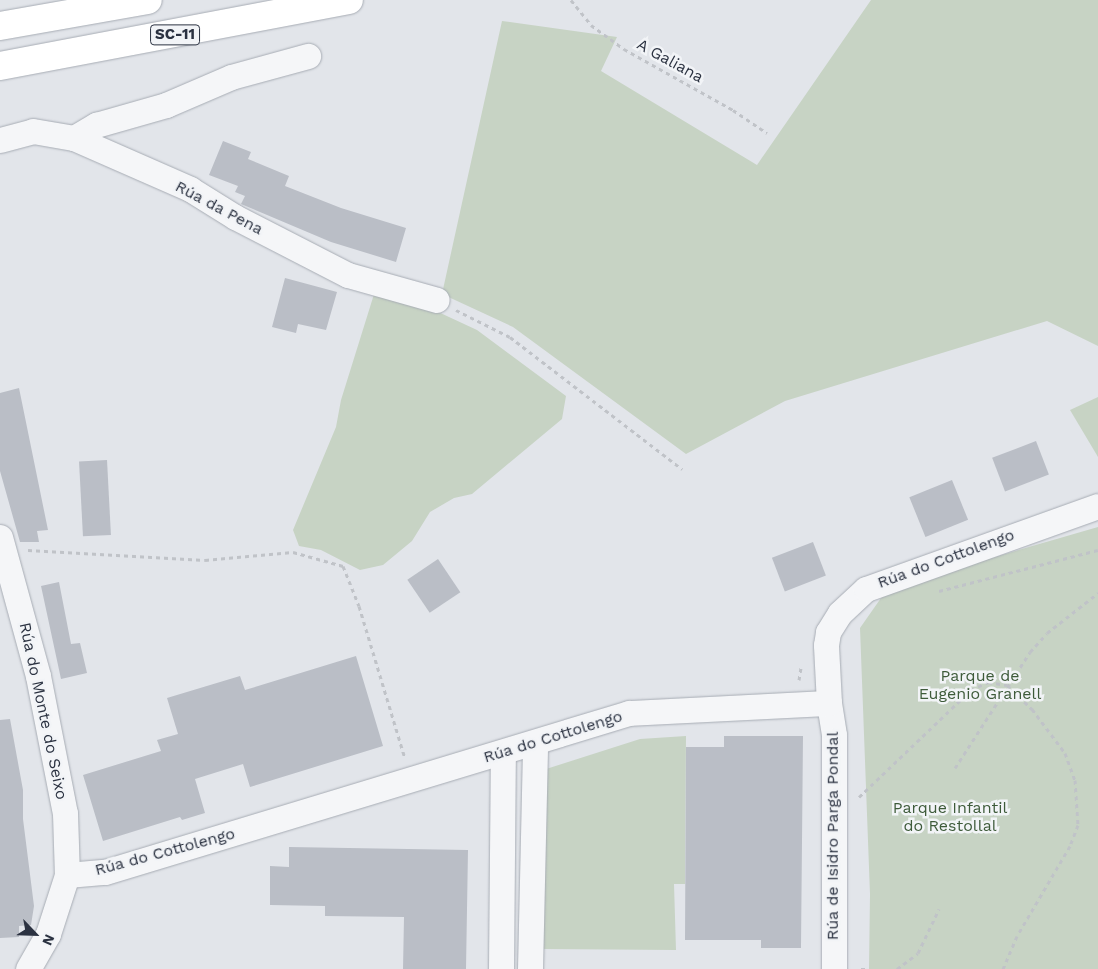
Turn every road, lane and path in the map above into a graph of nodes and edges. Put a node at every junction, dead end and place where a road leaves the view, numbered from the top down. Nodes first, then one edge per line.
1 (148, 0) edge
2 (349, 0) edge
3 (571, 0) edge
4 (0, 26) edge
5 (308, 56) dead end
6 (0, 66) edge
7 (767, 133) dead end
8 (74, 138) junction
9 (0, 140) edge
10 (437, 300) joint
11 (682, 469) dead end
12 (1098, 506) edge
13 (2, 543) edge
14 (1098, 550) edge
15 (938, 591) dead end
16 (1098, 593) edge
17 (1007, 685) junction
18 (829, 704) junction
19 (513, 750) junction
20 (955, 768) dead end
21 (411, 780) junction
22 (855, 801) dead end
23 (67, 875) junction
24 (939, 909) dead end
25 (28, 969) edge
26 (490, 969) edge
27 (501, 969) edge
28 (517, 969) edge
29 (530, 969) edge
30 (834, 969) edge
31 (861, 969) edge
32 (868, 969) edge
33 (897, 969) edge
34 (1003, 969) edge

1 - 4 highway, SC-11
2 - 6 highway, SC-11
3 - 7 path, A Galiana
5 - 8 street
8 - 9 street, Rúa da Pena
8 - 10 street, Rúa da Pena
10 - 11 path
12 - 18 street, Rúa do Cottolengo
13 - 21 path
13 - 23 street, Rúa do Monte do Seixo
14 - 15 path
16 - 17 path
17 - 20 path
17 - 22 path
17 - 34 path
18 - 19 street, Rúa do Cottolengo
18 - 30 street, Rúa de Isidro Parga Pondal
19 - 21 street, Rúa do Cottolengo
19 - 26 street
19 - 27 street
19 - 28 street
19 - 29 street
21 - 23 street, Rúa do Cottolengo
23 - 25 street, Rúa do Monte do Seixo
24 - 33 path
31 - 32 path

